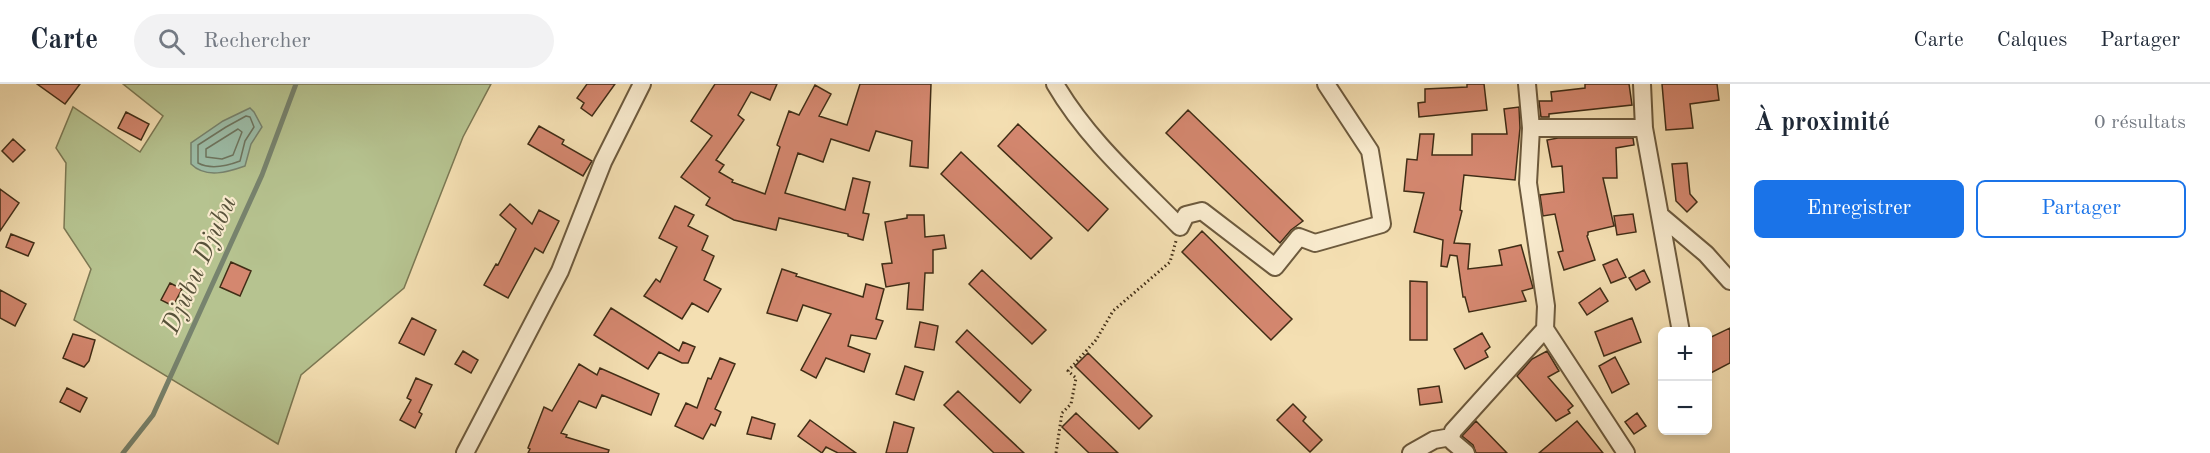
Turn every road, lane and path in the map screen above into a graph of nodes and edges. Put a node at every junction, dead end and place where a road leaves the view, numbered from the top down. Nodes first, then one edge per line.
1 (642, 84) edge
2 (1055, 84) edge
3 (1326, 84) edge
4 (1527, 84) edge
5 (1642, 84) edge
6 (1531, 128) junction
7 (1644, 128) junction
8 (1661, 216) junction
9 (1180, 226) junction
10 (1730, 281) edge
11 (1680, 327) edge
12 (1545, 329) junction
13 (1451, 437) junction
14 (465, 453) edge
15 (1056, 453) edge
16 (1411, 453) edge
17 (1466, 453) edge
18 (1626, 453) edge

1 - 14 street
2 - 9 street
3 - 9 street
4 - 6 street
5 - 7 street
6 - 7 street
6 - 12 street
7 - 8 street
8 - 10 street
8 - 11 street
9 - 15 path
12 - 13 street
12 - 18 street
13 - 16 street
13 - 17 street

